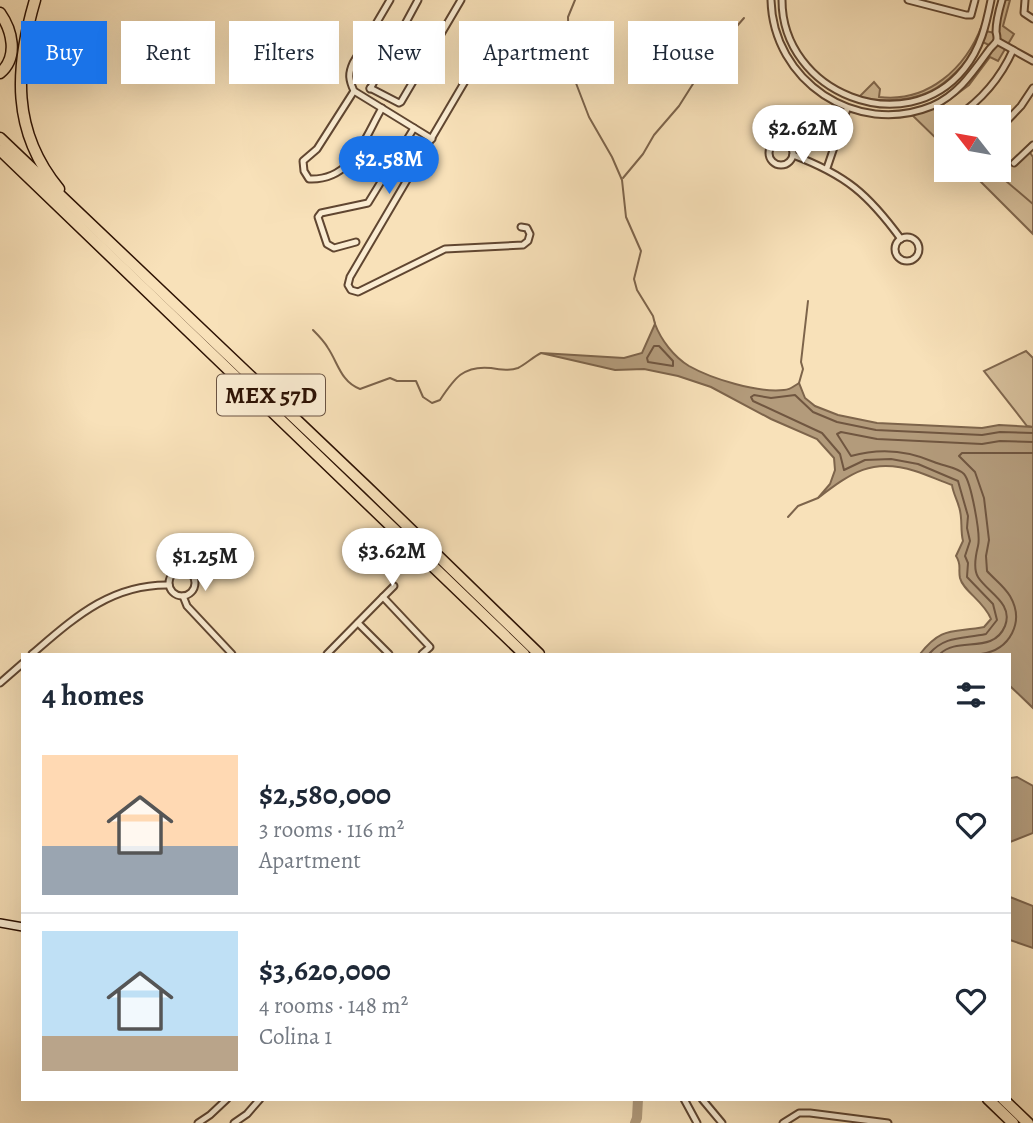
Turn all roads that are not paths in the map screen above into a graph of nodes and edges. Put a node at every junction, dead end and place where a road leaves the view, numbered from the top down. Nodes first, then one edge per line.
1 (36, 0) edge
2 (390, 0) edge
3 (418, 0) edge
4 (461, 0) edge
5 (771, 0) edge
6 (782, 0) edge
7 (908, 0) edge
8 (941, 0) edge
9 (975, 0) edge
10 (991, 0) edge
11 (1002, 0) edge
12 (1026, 0) edge
13 (939, 9) junction
14 (0, 13) edge
15 (1033, 19) edge
16 (985, 31) junction
17 (981, 41) junction
18 (996, 41) junction
19 (1012, 49) junction
20 (1033, 61) edge
21 (0, 73) edge
22 (464, 84) edge
23 (370, 88) junction
24 (1033, 88) edge
25 (354, 91) junction
26 (847, 96) junction
27 (365, 98) junction
28 (856, 100) junction
29 (971, 105) edge
30 (382, 108) junction
31 (847, 108) junction
32 (1012, 115) edge
33 (414, 128) junction
34 (0, 138) edge
35 (432, 139) junction
36 (1033, 145) edge
37 (0, 150) edge
38 (793, 155) junction
39 (1014, 163) dead end
40 (827, 168) junction
41 (87, 221) junction
42 (521, 227) dead end
43 (901, 239) junction
44 (356, 242) dead end
45 (169, 585) junction
46 (394, 586) dead end
47 (183, 596) junction
48 (383, 597) junction
49 (358, 623) junction
50 (436, 641) dead end
51 (430, 647) junction
52 (333, 648) junction
53 (33, 653) edge
54 (231, 653) edge
55 (328, 653) edge
56 (339, 653) edge
57 (388, 653) edge
58 (423, 653) edge
59 (523, 653) edge
60 (538, 653) edge
61 (21, 665) edge
62 (0, 683) edge
63 (0, 923) edge
64 (21, 927) edge
65 (225, 1101) edge
66 (258, 1101) edge
67 (685, 1101) edge
68 (704, 1101) edge
69 (990, 1101) edge
70 (1005, 1101) edge
71 (198, 1123) edge
72 (234, 1123) edge
73 (696, 1123) edge
74 (722, 1123) edge
75 (783, 1123) edge
76 (888, 1123) edge
77 (1013, 1123) edge
78 (1028, 1123) edge

1 - 41 highway
2 - 25 street
3 - 23 street
4 - 23 street
5 - 31 street
6 - 26 street
7 - 13 street
8 - 13 street
9 - 13 street
10 - 16 street
11 - 18 street
12 - 15 street
14 - 21 highway
16 - 17 street
16 - 18 street
17 - 18 street
17 - 28 street
18 - 19 street
18 - 31 street
19 - 20 street
19 - 29 street
22 - 35 street
23 - 27 street
24 - 32 street
25 - 27 street
25 - 30 street
26 - 28 street
26 - 31 street
27 - 30 street
28 - 31 street
30 - 33 street
31 - 40 street
33 - 35 street
33 - 44 street
34 - 41 highway, MEX 57D
35 - 42 street
36 - 39 street
37 - 59 highway, MEX 57D
38 - 38 street
38 - 40 street
40 - 43 street
41 - 60 highway, MEX 57D
43 - 43 street
45 - 47 street
45 - 47 street
45 - 53 street
46 - 48 street
47 - 54 street
48 - 49 street
48 - 51 street
49 - 52 street
49 - 57 street
50 - 51 street
51 - 58 street
52 - 55 street
52 - 56 street
61 - 62 street
63 - 64 street
65 - 71 street
66 - 72 street
67 - 73 street
68 - 74 street
69 - 77 highway
70 - 78 highway
75 - 76 street

